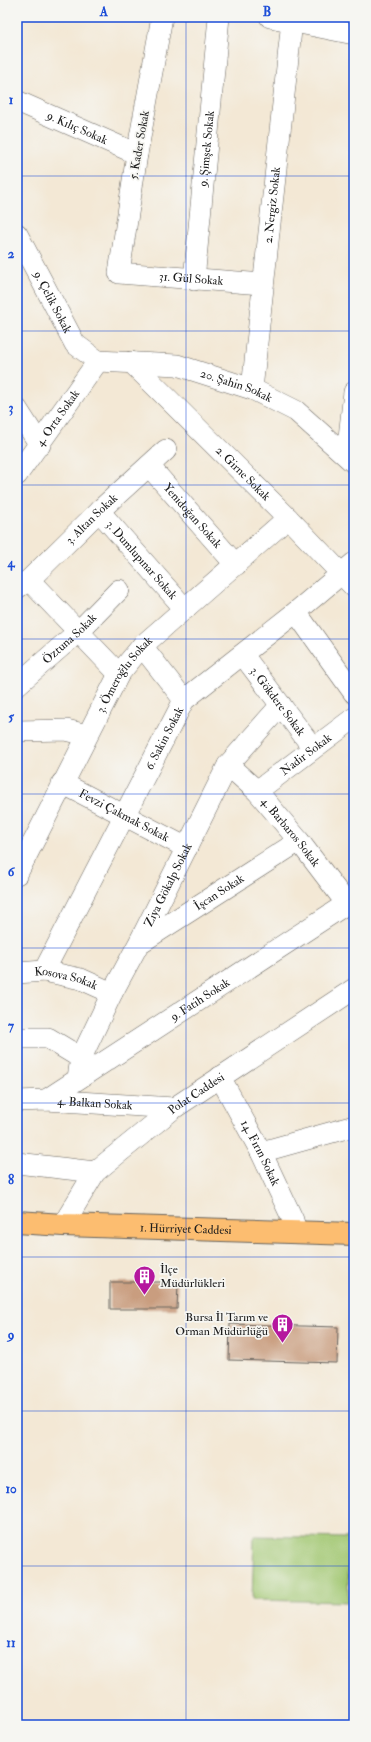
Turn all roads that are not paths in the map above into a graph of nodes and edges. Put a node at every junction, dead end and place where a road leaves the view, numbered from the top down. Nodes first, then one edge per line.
1 (162, 17) edge
2 (219, 17) edge
3 (270, 17) edge
4 (292, 21) junction
5 (354, 34) edge
6 (17, 101) edge
7 (137, 154) junction
8 (17, 234) edge
9 (23, 258) edge
10 (119, 273) joint
11 (194, 280) junction
12 (263, 284) junction
13 (98, 361) junction
14 (131, 362) junction
15 (252, 389) junction
16 (354, 392) edge
17 (17, 409) edge
18 (40, 445) junction
19 (166, 450) dead end
20 (351, 459) edge
21 (148, 466) junction
22 (17, 475) edge
23 (99, 511) junction
24 (288, 518) junction
25 (236, 565) junction
26 (350, 575) edge
27 (23, 584) edge
28 (119, 590) dead end
29 (185, 609) junction
30 (296, 612) junction
31 (79, 632) junction
32 (142, 646) junction
33 (242, 655) junction
34 (119, 674) junction
35 (17, 685) edge
36 (354, 693) edge
37 (184, 700) junction
38 (281, 705) junction
39 (354, 718) edge
40 (17, 731) edge
41 (87, 735) junction
42 (313, 748) junction
43 (228, 766) junction
44 (62, 783) junction
45 (257, 791) junction
46 (125, 816) junction
47 (298, 841) junction
48 (187, 848) junction
49 (20, 861) edge
50 (350, 901) edge
51 (139, 943) junction
52 (44, 971) junction
53 (17, 973) edge
54 (354, 989) edge
55 (112, 993) junction
56 (17, 1038) edge
57 (81, 1058) junction
58 (220, 1077) junction
59 (78, 1078) junction
60 (46, 1100) junction
61 (17, 1101) edge
62 (174, 1108) junction
63 (354, 1126) edge
64 (261, 1152) junction
65 (17, 1163) edge
66 (95, 1172) junction
67 (17, 1222) edge
68 (63, 1225) junction
69 (296, 1232) junction
70 (354, 1234) edge

1 - 7 street, 5. Kader Sokak
2 - 11 street, 9. Şimşek Sokak
3 - 4 street
4 - 5 street
4 - 12 street, 2. Nergiz Sokak
6 - 7 street, 9. Kılıç Sokak
7 - 10 street, 5. Kader Sokak
8 - 9 street, 9. Çelik Sokak
9 - 13 street, 9. Çelik Sokak
10 - 11 street, 31. Gül Sokak
11 - 12 street, 31. Gül Sokak
12 - 15 street, 2. Nergiz Sokak
13 - 14 street, 20. Şahin Sokak
13 - 18 street, 4. Orta Sokak
14 - 15 street, 20. Şahin Sokak
14 - 24 street, 2. Girne Sokak
15 - 20 street, 20. Şahin Sokak
16 - 20 street
17 - 18 street
18 - 22 street, 4. Orta Sokak
19 - 21 street, 3. Altan Sokak
21 - 23 street, 3. Altan Sokak
21 - 25 street, Yenidoğan Sokak
23 - 27 street, 3. Altan Sokak
23 - 29 street, 3. Dumlupınar Sokak
24 - 25 street, 3. Ömeroğlu Sokak
24 - 26 street, 2. Girne Sokak
25 - 29 street, 3. Ömeroğlu Sokak
26 - 30 street, 6. Sakin Sokak
27 - 31 street
28 - 31 street, Öztuna Sokak
29 - 32 street, 3. Ömeroğlu Sokak
30 - 33 street, 6. Sakin Sokak
30 - 36 street
31 - 34 street
31 - 35 street, Öztuna Sokak
32 - 34 street, 3. Ömeroğlu Sokak
32 - 37 street
33 - 37 street, 6. Sakin Sokak
33 - 38 street, 3. Gökdere Sokak
34 - 41 street, 3. Ömeroğlu Sokak
37 - 46 street, 6. Sakin Sokak
38 - 42 street, 3. Gökdere Sokak
38 - 43 street, Ziya Gökalp Sokak
39 - 42 street, Nadir Sokak
40 - 41 street
41 - 44 street, 3. Ömeroğlu Sokak
42 - 45 street, Nadir Sokak
43 - 45 street, 4. Barbaros Sokak
43 - 48 street, Ziya Gökalp Sokak
44 - 46 street, Fevzi Çakmak Sokak
44 - 49 street, 3. Ömeroğlu Sokak
45 - 47 street, 4. Barbaros Sokak
46 - 48 street, Fevzi Çakmak Sokak
46 - 52 street, 6. Sakin Sokak
47 - 50 street, 4. Barbaros Sokak
47 - 51 street, İşcan Sokak
48 - 51 street, Ziya Gökalp Sokak
50 - 59 street, 9. Fatih Sokak
51 - 55 street, Ziya Gökalp Sokak
52 - 53 street, Kosova Sokak
52 - 55 street, Kosova Sokak
54 - 58 street, Polat Caddesi
55 - 57 street, Ziya Gökalp Sokak
56 - 57 street
57 - 59 street, Ziya Gökalp Sokak
58 - 62 street, Polat Caddesi
58 - 64 street, 14. Fırın Sokak
59 - 60 street, 9. Fatih Sokak
60 - 61 street, 4. Balkan Sokak
60 - 62 street, 4. Balkan Sokak
62 - 66 street, Polat Caddesi
63 - 64 street
64 - 69 street, 14. Fırın Sokak
65 - 66 street
66 - 68 street, Polat Caddesi
67 - 68 main road, 1. Hürriyet Caddesi
68 - 69 main road, 1. Hürriyet Caddesi
69 - 70 main road, 1. Hürriyet Caddesi

